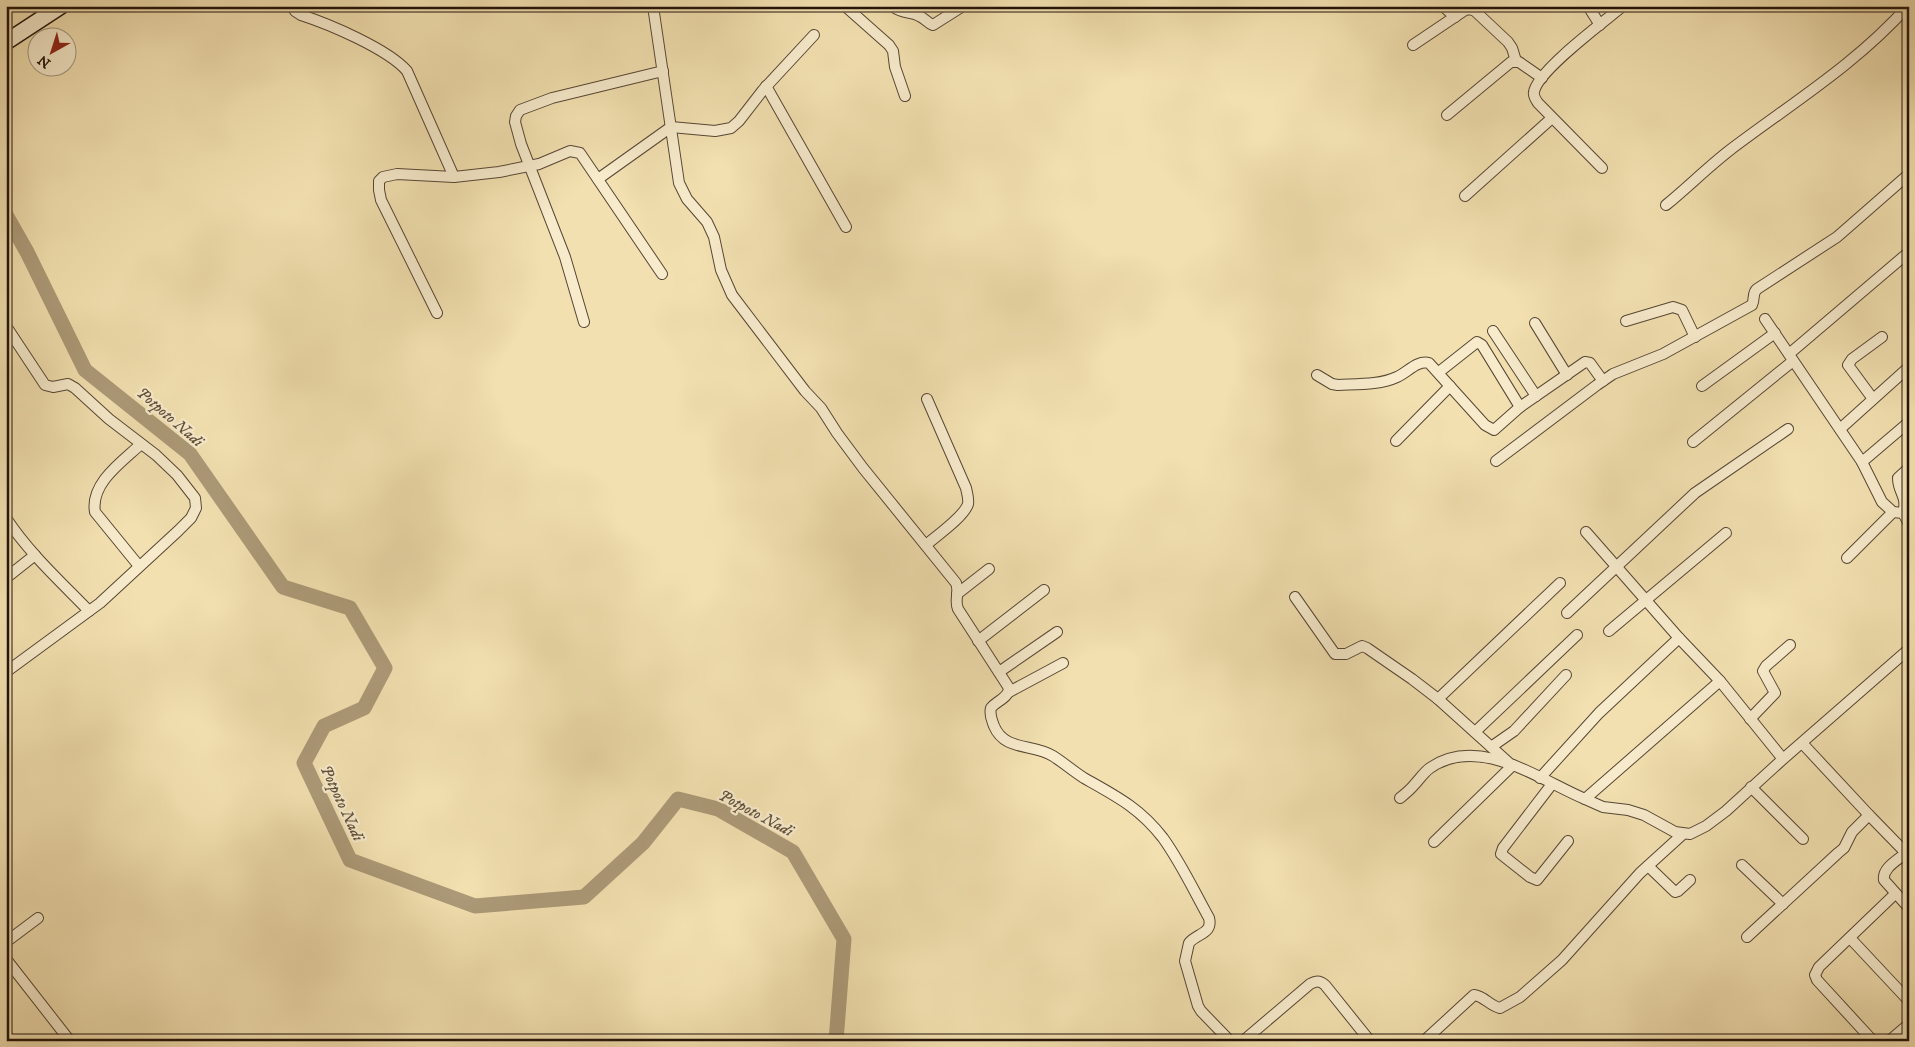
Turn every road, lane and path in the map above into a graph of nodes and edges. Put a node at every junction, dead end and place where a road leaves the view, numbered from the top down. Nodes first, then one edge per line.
1 (61, 6) edge
2 (292, 6) edge
3 (653, 6) edge
4 (845, 6) edge
5 (892, 6) edge
6 (963, 6) edge
7 (1443, 6) edge
8 (1588, 6) edge
9 (1623, 6) edge
10 (1908, 6) edge
11 (1455, 17) junction
12 (1600, 25) junction
13 (814, 35) dead end
14 (6, 42) edge
15 (1413, 45) dead end
16 (1516, 61) junction
17 (663, 71) junction
18 (1542, 78) junction
19 (766, 86) junction
20 (905, 96) dead end
21 (1447, 115) dead end
22 (1552, 118) junction
23 (671, 127) junction
24 (528, 166) junction
25 (1602, 168) dead end
26 (1909, 174) edge
27 (454, 177) junction
28 (598, 179) junction
29 (1465, 196) dead end
30 (1666, 205) dead end
31 (846, 227) dead end
32 (1909, 252) edge
33 (662, 274) dead end
34 (437, 313) dead end
35 (1765, 320) dead end
36 (584, 322) dead end
37 (1626, 322) dead end
38 (1536, 323) dead end
39 (6, 326) edge
40 (1493, 331) dead end
41 (1775, 333) junction
42 (1882, 336) dead end
43 (1695, 337) junction
44 (1791, 358) junction
45 (1909, 367) edge
46 (1439, 372) junction
47 (1317, 375) dead end
48 (1567, 375) junction
49 (1603, 381) junction
50 (1450, 386) junction
51 (1702, 386) dead end
52 (1536, 396) junction
53 (927, 399) dead end
54 (1873, 399) junction
55 (1520, 407) junction
56 (1909, 422) edge
57 (1788, 429) dead end
58 (1840, 429) junction
59 (1396, 441) dead end
60 (1692, 442) dead end
61 (141, 444) junction
62 (1496, 461) dead end
63 (1862, 462) junction
64 (1909, 468) edge
65 (1898, 513) junction
66 (6, 518) edge
67 (1909, 524) edge
68 (1586, 532) dead end
69 (1726, 533) dead end
70 (926, 545) junction
71 (35, 555) junction
72 (1847, 558) dead end
73 (139, 566) junction
74 (1617, 566) junction
75 (989, 569) dead end
76 (6, 578) edge
77 (1560, 583) dead end
78 (1044, 590) dead end
79 (957, 594) junction
80 (1295, 597) dead end
81 (1645, 600) junction
82 (90, 611) junction
83 (1567, 613) dead end
84 (1609, 630) dead end
85 (1057, 632) dead end
86 (1576, 635) dead end
87 (1679, 638) junction
88 (978, 641) junction
89 (1790, 645) dead end
90 (1909, 649) edge
91 (1063, 663) dead end
92 (6, 672) edge
93 (999, 672) junction
94 (1566, 675) dead end
95 (1720, 681) junction
96 (1009, 692) junction
97 (1438, 699) junction
98 (1750, 718) junction
99 (1475, 732) junction
100 (1802, 743) junction
101 (1491, 747) junction
102 (1782, 759) junction
103 (1511, 764) junction
104 (1540, 778) junction
105 (1552, 784) junction
106 (1751, 787) junction
107 (1400, 798) dead end
108 (1585, 799) junction
109 (1869, 815) junction
110 (1683, 834) junction
111 (1802, 839) dead end
112 (1568, 841) dead end
113 (1434, 842) dead end
114 (1907, 852) edge
115 (1742, 865) dead end
116 (1648, 866) junction
117 (1690, 880) dead end
118 (1896, 894) junction
119 (1783, 904) junction
120 (1909, 908) edge
121 (38, 918) dead end
122 (1747, 937) dead end
123 (1850, 938) junction
124 (6, 942) edge
125 (6, 959) edge
126 (1909, 1001) edge
127 (1909, 1024) edge
128 (70, 1041) edge
129 (1230, 1041) edge
130 (1243, 1041) edge
131 (1370, 1041) edge
132 (1424, 1041) edge
133 (1873, 1041) edge
134 (1890, 1041) edge

1 - 14 main road
2 - 27 street
3 - 17 street
4 - 20 street
5 - 6 street
7 - 11 street
8 - 12 street
9 - 12 street
10 - 30 street
11 - 15 street
11 - 16 street
12 - 18 street
13 - 19 street
16 - 18 street
16 - 21 street
17 - 23 street
17 - 24 street
18 - 22 street
19 - 23 street
19 - 31 street
22 - 25 street
22 - 29 street
23 - 28 street
23 - 70 street
24 - 27 street
24 - 28 street
24 - 36 street
26 - 43 street
27 - 34 street
28 - 33 street
32 - 44 street
35 - 41 street
37 - 43 street
38 - 48 street
39 - 61 street
40 - 52 street
41 - 44 street
41 - 51 street
42 - 54 street
43 - 49 street
44 - 58 street
44 - 60 street
45 - 54 street
46 - 47 street
46 - 50 street
46 - 55 street
48 - 49 street
48 - 52 street
49 - 62 street
50 - 55 street
50 - 59 street
52 - 55 street
53 - 70 street
54 - 58 street
56 - 63 street
57 - 74 street
58 - 63 street
61 - 73 street
61 - 73 street
63 - 65 street
64 - 65 street
65 - 67 street
65 - 72 street
66 - 71 street
68 - 74 street
69 - 81 street
70 - 79 street
71 - 76 street
71 - 82 street
73 - 82 street
74 - 81 street
74 - 83 street
75 - 79 street
77 - 97 street
78 - 88 street
79 - 88 street
80 - 97 street
81 - 84 street
81 - 87 street
82 - 92 street
85 - 93 street
86 - 99 street
87 - 95 street
87 - 104 street
88 - 93 street
89 - 98 street
90 - 100 street
91 - 96 street
93 - 96 street
94 - 101 street
95 - 98 street
95 - 108 street
96 - 129 street
97 - 99 street
98 - 102 street
99 - 101 street
100 - 102 street
100 - 109 street
101 - 103 street
102 - 106 street
103 - 104 street
103 - 107 street
103 - 113 street
104 - 105 street
105 - 108 street
105 - 112 street
106 - 110 street
106 - 111 street
108 - 110 street
109 - 114 street
109 - 119 street
110 - 116 street
114 - 118 street
115 - 119 street
116 - 117 street
116 - 132 street
118 - 120 street
118 - 123 street
119 - 122 street
121 - 124 street
123 - 126 street
123 - 133 street
125 - 128 street
127 - 134 street
130 - 131 street

